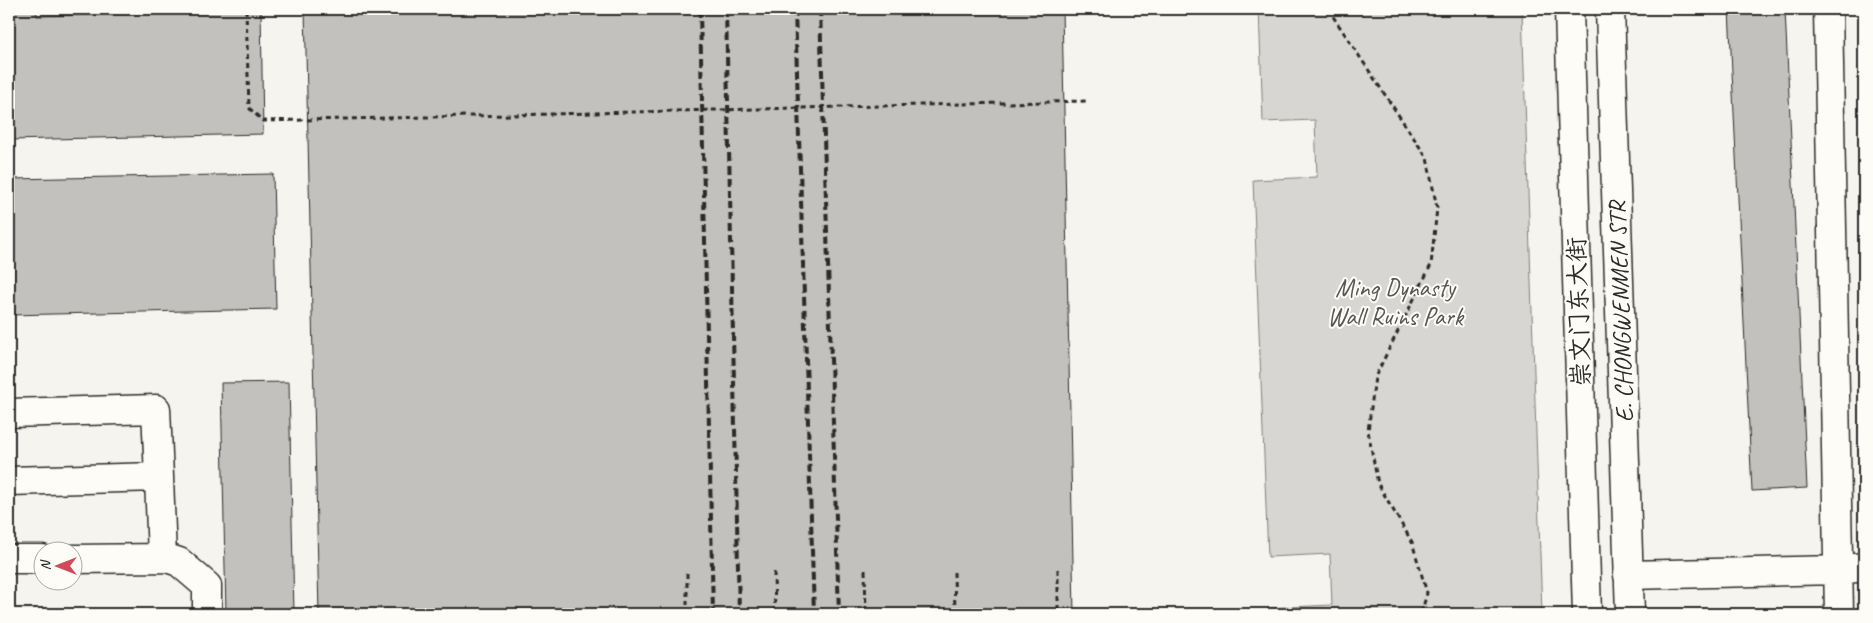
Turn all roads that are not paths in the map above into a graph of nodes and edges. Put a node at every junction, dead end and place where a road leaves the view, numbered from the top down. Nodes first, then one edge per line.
1 (1569, 9) edge
2 (1610, 9) edge
3 (1828, 9) edge
4 (9, 413) edge
5 (159, 477) junction
6 (9, 481) edge
7 (162, 558) junction
8 (32, 559) edge
9 (82, 559) edge
10 (9, 560) edge
11 (1851, 568) edge
12 (1628, 575) junction
13 (207, 614) edge
14 (1587, 614) edge
15 (1630, 614) edge
16 (1839, 614) edge

1 - 14 main road, 崇文门东大街
2 - 12 main road, E. CHONGWENMEN STR
3 - 11 main road
4 - 5 main road
5 - 6 main road
5 - 7 main road
7 - 9 main road
7 - 13 main road
8 - 10 main road
11 - 12 main road
11 - 16 main road
12 - 15 main road, E. CHONGWENMEN STR

